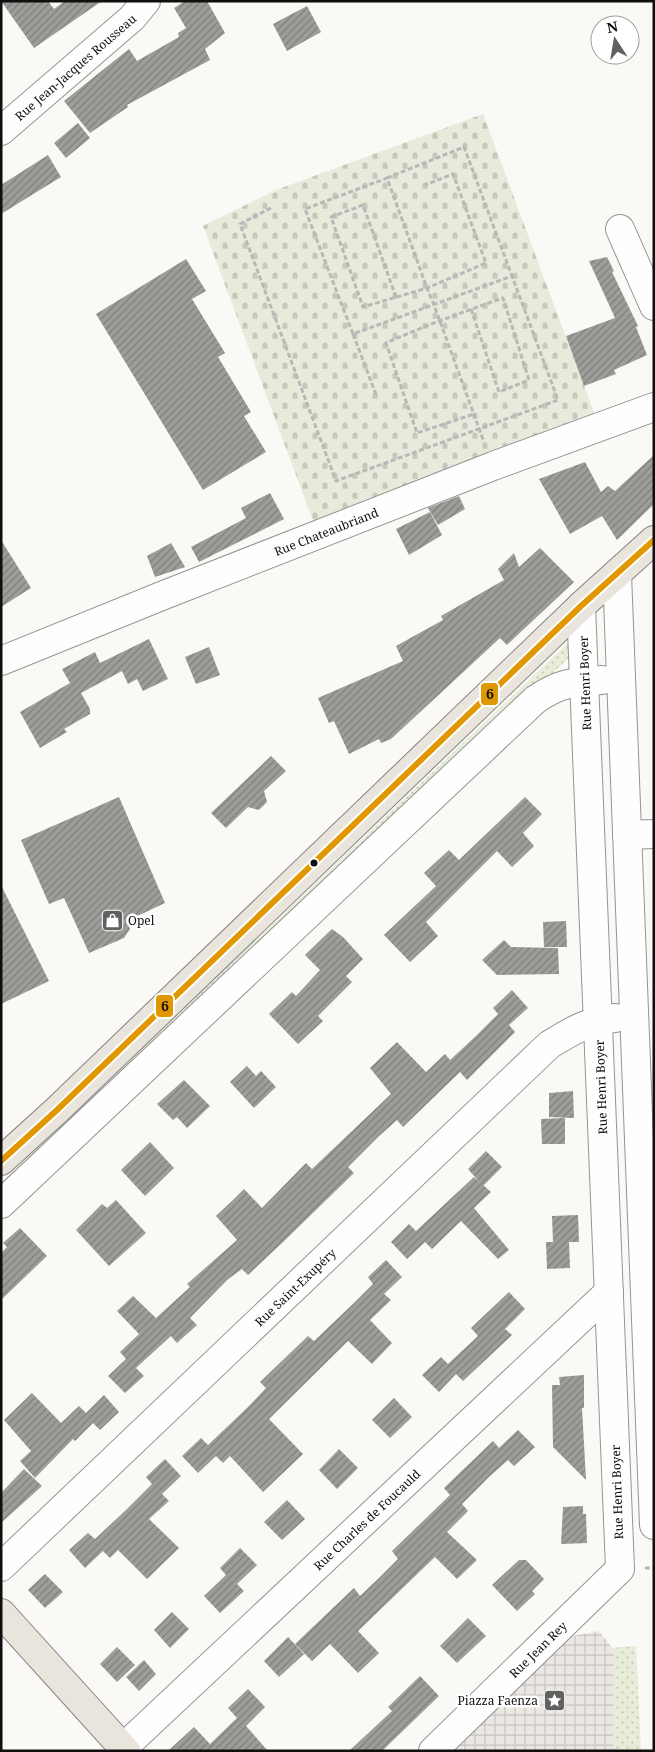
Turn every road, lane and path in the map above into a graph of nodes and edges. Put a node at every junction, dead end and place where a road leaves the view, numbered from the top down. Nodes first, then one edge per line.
1 (146, 1) edge
2 (1, 130) edge
3 (387, 178) junction
4 (425, 186) dead end
5 (271, 208) dead end
6 (620, 229) dead end
7 (512, 276) junction
8 (427, 288) junction
9 (396, 297) junction
10 (434, 304) junction
11 (654, 306) edge
12 (471, 309) junction
13 (439, 320) junction
14 (353, 334) junction
15 (377, 397) dead end
16 (654, 407) edge
17 (474, 414) junction
18 (480, 430) junction
19 (493, 466) junction
20 (654, 540) edge
21 (617, 574) junction
22 (581, 606) junction
23 (1, 661) edge
24 (621, 679) junction
25 (585, 681) junction
26 (654, 834) edge
27 (627, 835) junction
28 (634, 1016) junction
29 (598, 1020) junction
30 (1, 1161) edge
31 (1, 1204) edge
32 (649, 1290) edge
33 (609, 1292) junction
34 (654, 1525) edge
35 (1, 1567) edge
36 (620, 1569) joint
37 (1, 1613) edge
38 (125, 1750) edge
39 (433, 1751) edge

1 - 2 street, Rue Jean-Jacques Rousseau
3 - 7 path
3 - 8 path
3 - 14 path
4 - 8 path
5 - 18 path
6 - 11 street
7 - 10 path
7 - 18 path
8 - 9 path
8 - 10 path
9 - 9 path
10 - 13 path
10 - 14 path
12 - 12 path
12 - 13 path
13 - 17 path
13 - 17 path
14 - 15 path
16 - 19 street, Rue Chateaubriand
17 - 18 path
18 - 19 path
19 - 23 street, Rue Chateaubriand
20 - 21 main road
21 - 22 main road
21 - 24 street
22 - 25 street, Rue Henri Boyer
22 - 30 main road
24 - 25 street
24 - 27 street
25 - 29 street, Rue Henri Boyer
25 - 31 street
26 - 27 street
27 - 28 street
28 - 29 street, Rue Saint-Exupéry
28 - 32 street
29 - 33 street, Rue Henri Boyer
29 - 35 street, Rue Saint-Exupéry
32 - 33 street
32 - 34 street
33 - 36 street, Rue Henri Boyer
33 - 38 street, Rue Charles de Foucauld
36 - 39 street, Rue Jean Rey
37 - 38 main road

